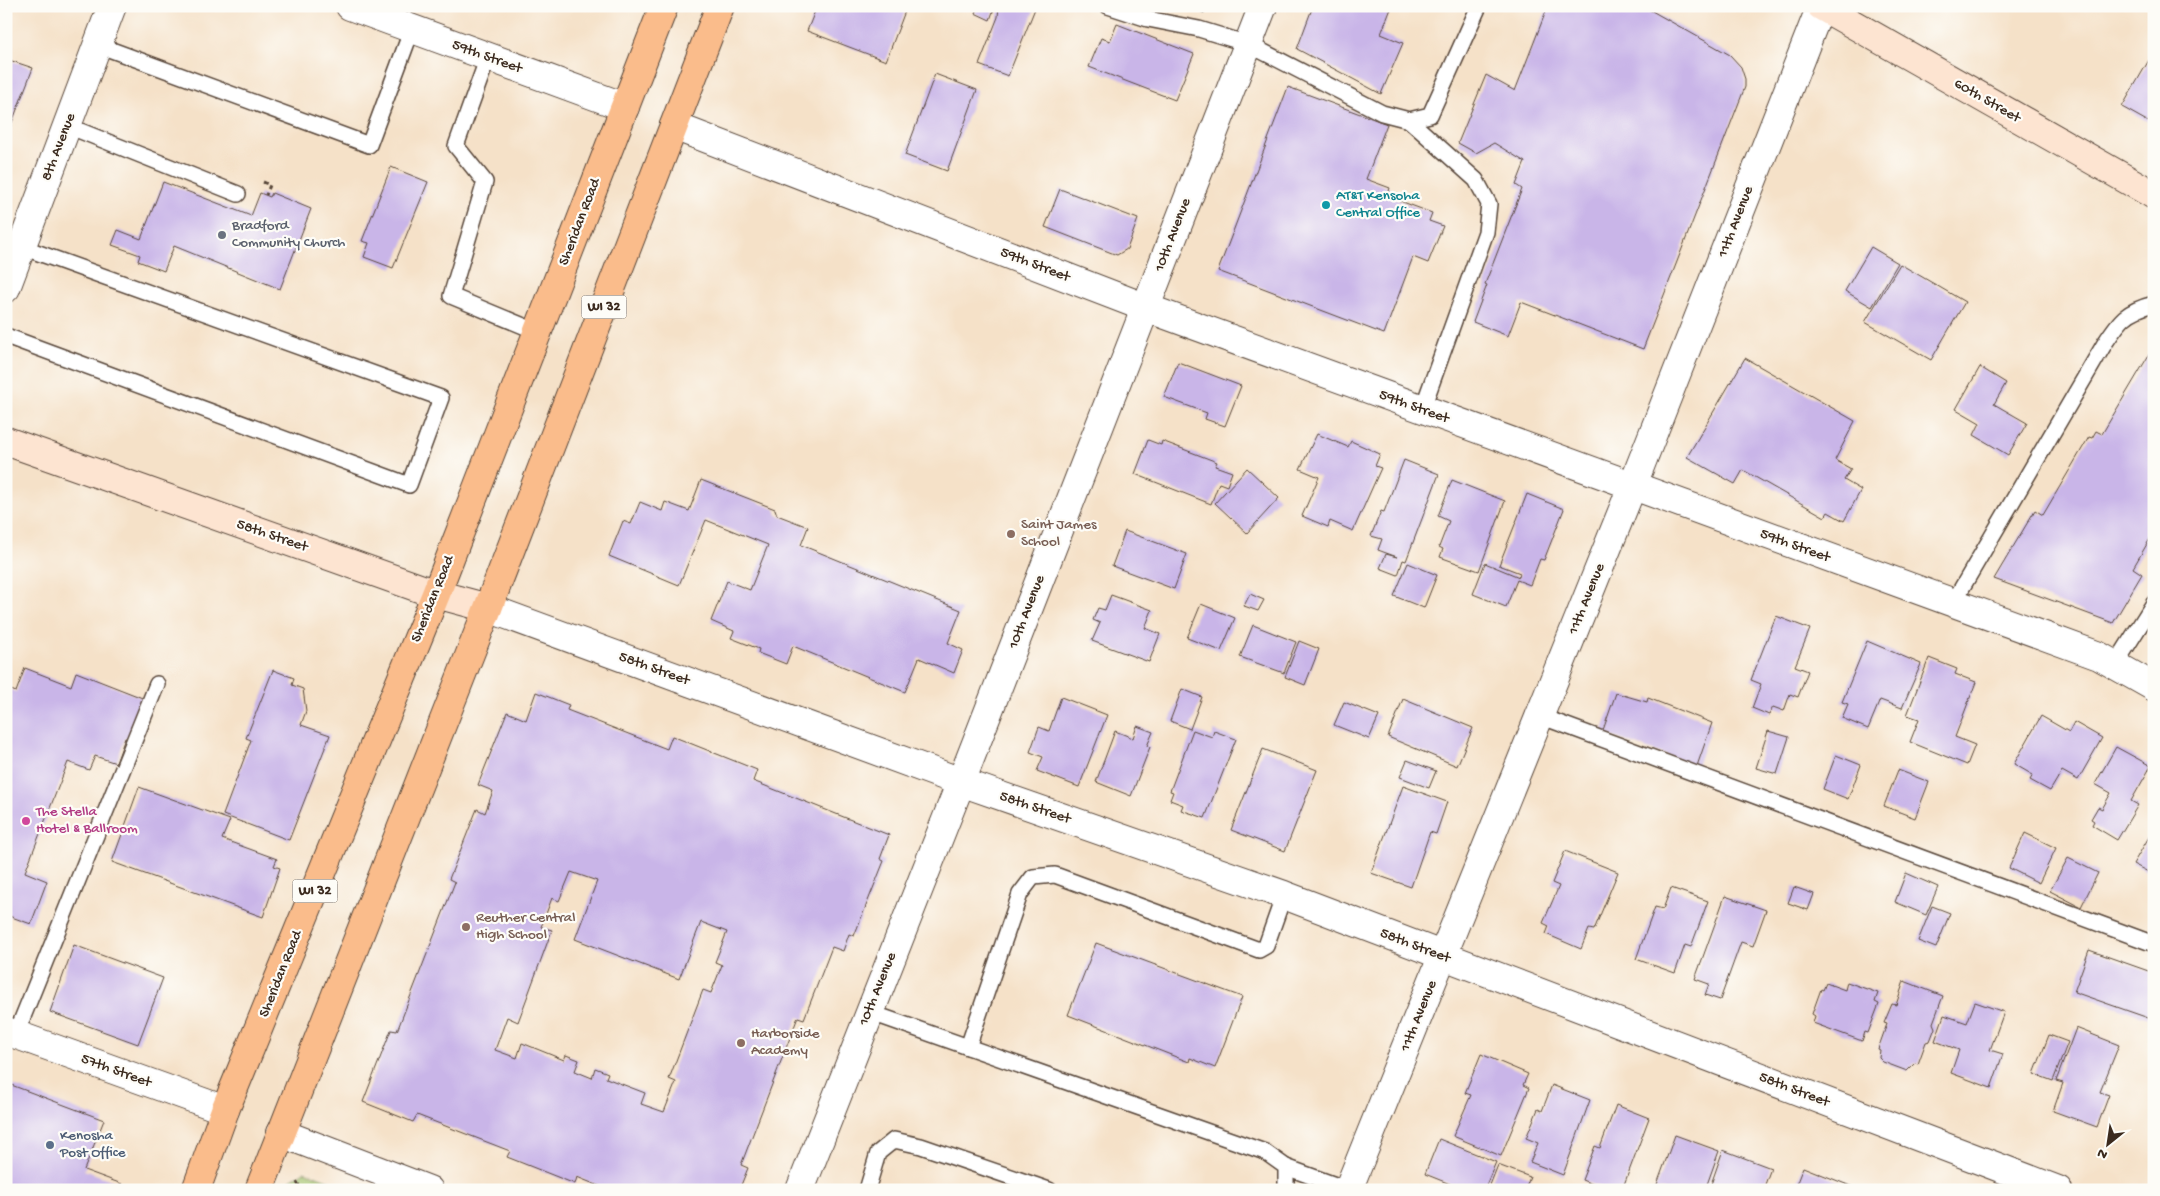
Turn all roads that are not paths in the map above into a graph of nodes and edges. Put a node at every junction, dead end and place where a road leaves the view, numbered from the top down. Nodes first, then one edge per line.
1 (112, 6) edge
2 (350, 6) edge
3 (664, 6) edge
4 (720, 6) edge
5 (1108, 6) edge
6 (1263, 6) edge
7 (1479, 6) edge
8 (1821, 6) edge
9 (412, 29) junction
10 (1248, 44) junction
11 (98, 45) junction
12 (488, 57) junction
13 (625, 107) junction
14 (1409, 120) junction
15 (68, 126) junction
16 (674, 126) junction
17 (238, 194) dead end
18 (2154, 195) edge
19 (22, 247) junction
20 (6, 288) edge
21 (2154, 304) edge
22 (1144, 307) junction
23 (538, 332) junction
24 (6, 336) edge
25 (1422, 410) junction
26 (6, 441) edge
27 (1632, 487) junction
28 (436, 594) junction
29 (1953, 603) junction
30 (2154, 603) edge
31 (488, 608) junction
32 (2115, 664) junction
33 (157, 684) dead end
34 (2154, 687) edge
35 (1540, 716) junction
36 (962, 782) junction
37 (1284, 896) junction
38 (2154, 944) edge
39 (1443, 956) junction
40 (869, 1012) junction
41 (11, 1032) edge
42 (968, 1046) junction
43 (225, 1110) junction
44 (281, 1133) junction
45 (1286, 1167) junction
46 (196, 1190) edge
47 (259, 1190) edge
48 (429, 1190) edge
49 (800, 1190) edge
50 (867, 1190) edge
51 (1049, 1190) edge
52 (1286, 1190) edge
53 (1349, 1190) edge
54 (2058, 1190) edge

1 - 11 street, 8th Avenue
2 - 9 street, 59th Street
3 - 13 main road, Sheridan Road / WI 32
4 - 16 main road, WI 32
5 - 10 lane
6 - 10 street, 10th Avenue
7 - 14 lane
8 - 18 street, 60th Street
8 - 27 street, 11th Avenue
9 - 11 lane
9 - 12 street, 59th Street
10 - 14 lane
10 - 22 street, 10th Avenue
11 - 15 street, 8th Avenue
12 - 13 street, 59th Street
12 - 23 lane
13 - 23 main road, Sheridan Road / WI 32
14 - 25 lane
15 - 17 lane
15 - 19 street, 8th Avenue
16 - 22 street, 59th Street
16 - 31 main road, WI 32
19 - 20 street, 8th Avenue
19 - 24 lane
21 - 29 lane
22 - 25 street, 59th Street
22 - 36 street, 10th Avenue
23 - 28 main road, Sheridan Road / WI 32
25 - 27 street, 59th Street
26 - 28 street, 58th Street
27 - 29 street, 59th Street
27 - 35 street, 11th Avenue
28 - 31 street, 58th Street
28 - 43 main road, Sheridan Road / WI 32
29 - 32 street, 59th Street
30 - 32 lane
31 - 36 street, 58th Street
31 - 44 main road, WI 32
32 - 34 street, 59th Street
33 - 41 lane
35 - 38 lane
35 - 39 street, 11th Avenue
36 - 37 street, 58th Street
36 - 40 street, 10th Avenue
37 - 39 street, 58th Street
37 - 42 lane
39 - 53 street, 11th Avenue
39 - 54 street, 58th Street
40 - 42 lane
40 - 49 street, 10th Avenue
41 - 43 street, 57th Street
42 - 45 lane
43 - 46 main road, Sheridan Road / WI 32
44 - 47 main road, WI 32
44 - 48 street
45 - 52 lane
45 - 53 lane
50 - 51 lane

